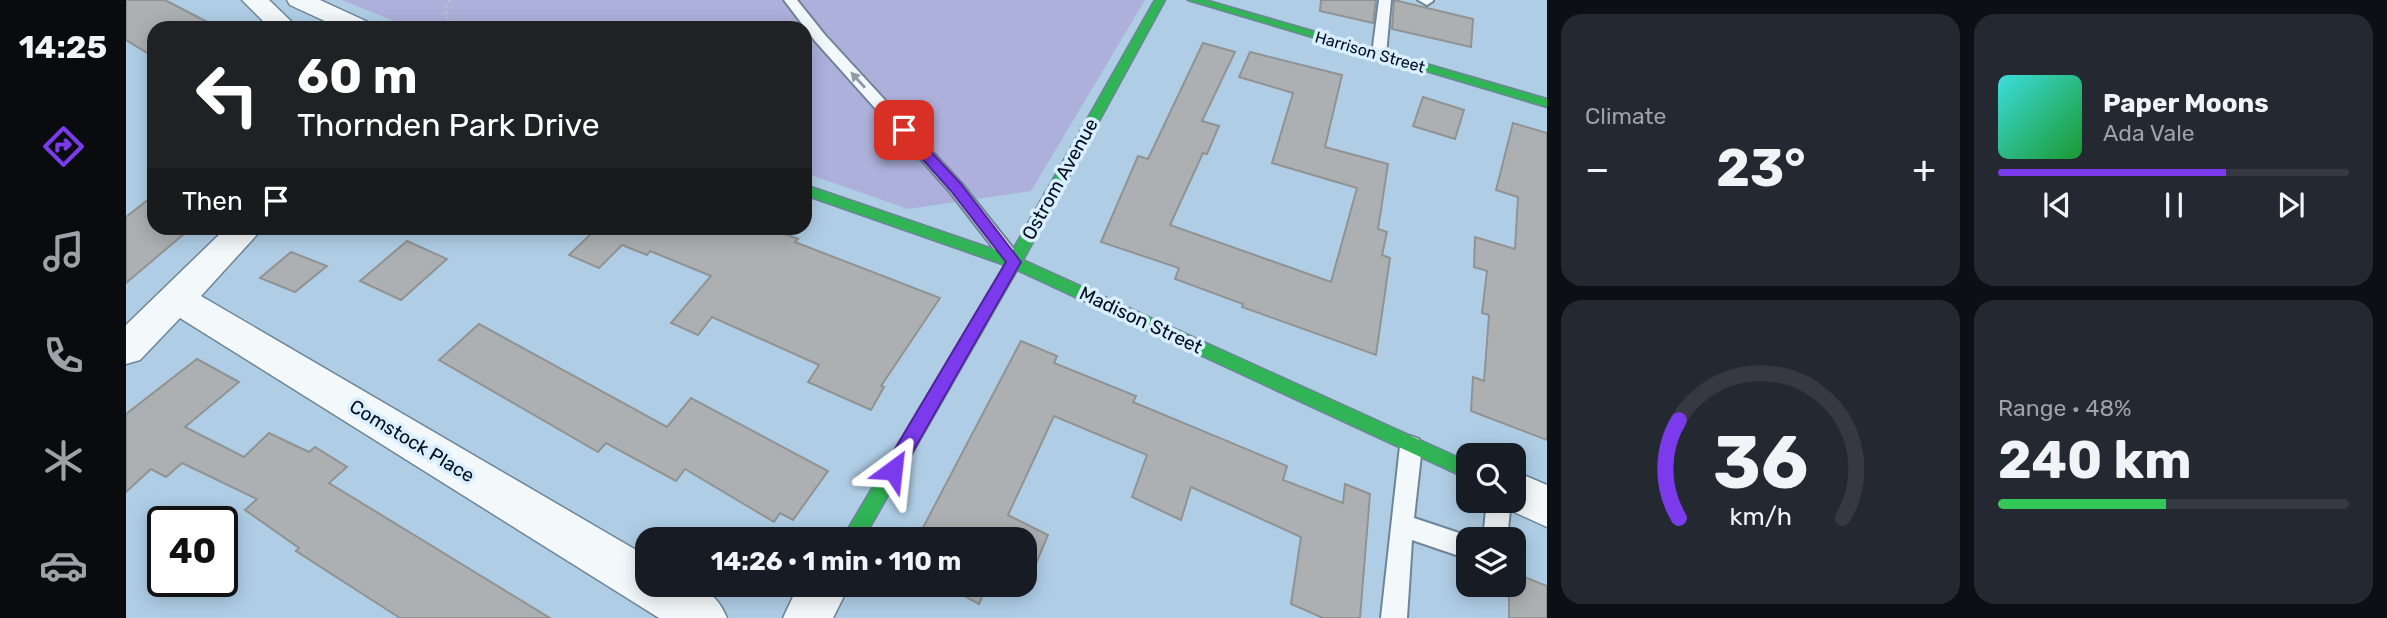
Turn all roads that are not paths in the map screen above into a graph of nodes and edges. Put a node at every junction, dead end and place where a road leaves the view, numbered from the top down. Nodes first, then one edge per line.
1 (254, 0) edge
2 (299, 0) edge
3 (790, 0) edge
4 (1160, 0) edge
5 (1193, 0) edge
6 (1385, 0) edge
7 (277, 21) edge
8 (346, 21) edge
9 (807, 21) edge
10 (812, 28) edge
11 (1379, 54) junction
12 (1547, 103) edge
13 (812, 192) edge
14 (239, 235) edge
15 (1014, 262) junction
16 (176, 298) junction
17 (126, 349) edge
18 (1411, 446) junction
19 (1456, 466) edge
20 (1526, 496) edge
21 (1547, 506) edge
22 (1401, 525) junction
23 (859, 527) edge
24 (1456, 543) edge
25 (635, 576) edge
26 (669, 597) edge
27 (819, 597) edge
28 (703, 618) edge
29 (807, 618) edge
30 (1394, 618) edge

1 - 7 street
2 - 8 street
9 -> 3 lane
4 - 15 street, Ostrom Avenue
5 - 11 street, Harrison Street
6 - 11 lane
15 -> 10 lane
11 - 12 street, Harrison Street
13 - 15 street, Madison Street
14 - 16 street
15 - 18 street, Madison Street
15 - 23 street, Ostrom Avenue
16 - 17 street
16 - 25 street, Comstock Place
18 - 19 street, Madison Street
18 - 22 lane
20 - 21 street
22 - 24 lane
22 - 30 lane
26 - 28 street, Comstock Place
27 - 29 street

